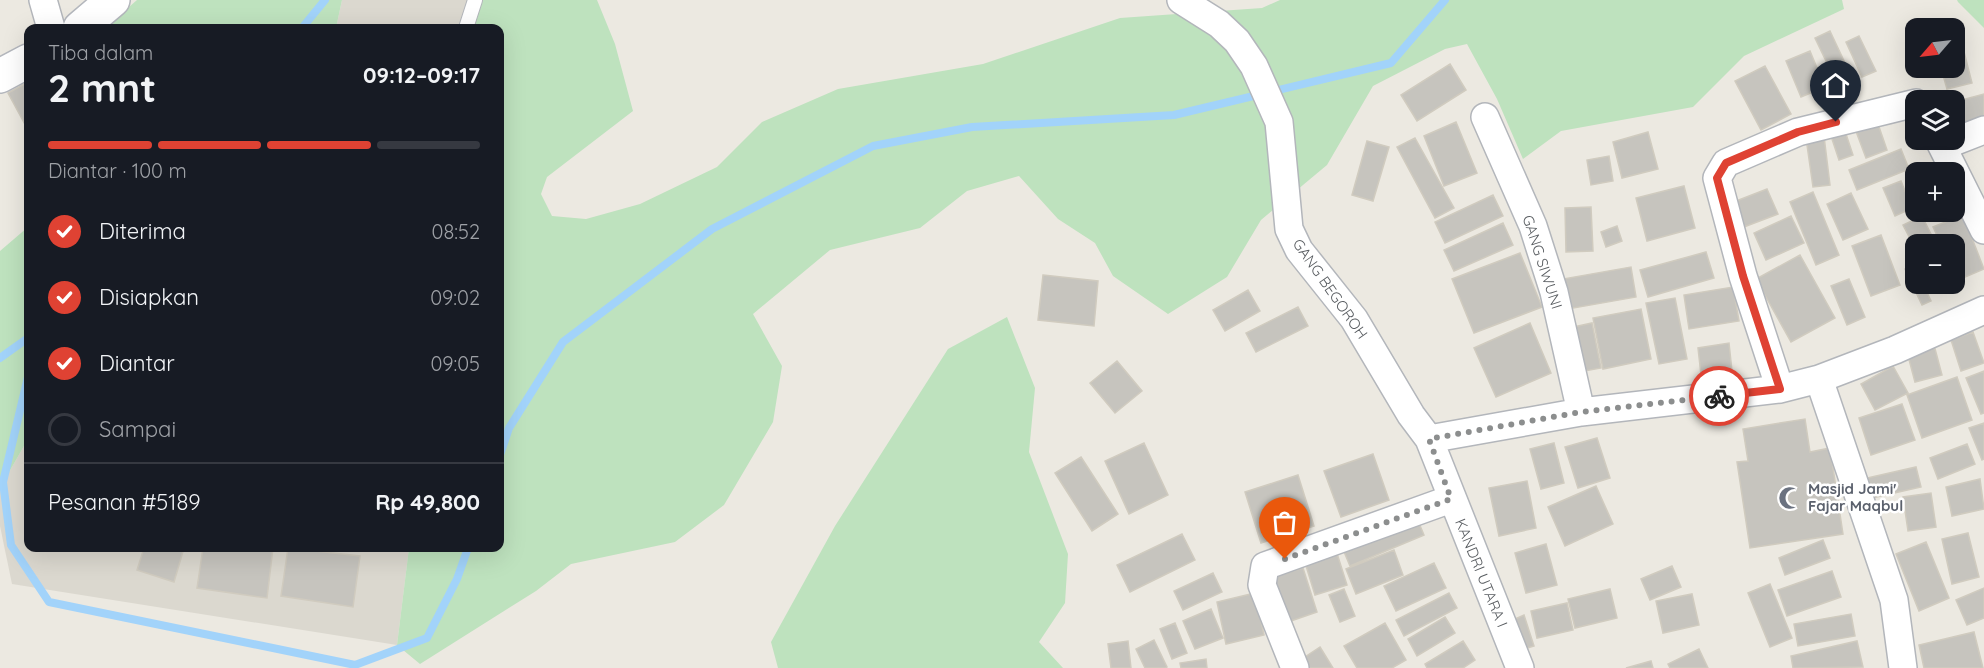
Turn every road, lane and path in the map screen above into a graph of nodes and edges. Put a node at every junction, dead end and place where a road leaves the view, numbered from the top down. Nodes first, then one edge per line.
1 (43, 0) edge
2 (112, 0) edge
3 (474, 0) edge
4 (1181, 0) edge
5 (50, 24) edge
6 (85, 24) edge
7 (467, 24) edge
8 (24, 63) edge
9 (0, 76) edge
10 (1905, 106) edge
11 (1485, 117) dead end
12 (1984, 130) edge
13 (1965, 136) edge
14 (1944, 150) edge
15 (1984, 230) edge
16 (1984, 310) edge
17 (1819, 379) junction
18 (1780, 389) junction
19 (1581, 412) junction
20 (1429, 439) junction
21 (1451, 499) junction
22 (1295, 668) edge
23 (1520, 668) edge
24 (1904, 668) edge

1 - 5 street
2 - 6 main road
3 - 7 lane
4 - 20 street, GANG BEGOROH
8 - 9 main road
10 - 18 street
11 - 19 street, GANG SIWUNI
12 - 13 street
14 - 15 street
16 - 17 street
17 - 18 street
17 - 24 street
18 - 19 street
19 - 20 street
20 - 21 street, KANDRI UTARA I
21 - 22 street
21 - 23 street, KANDRI UTARA I

